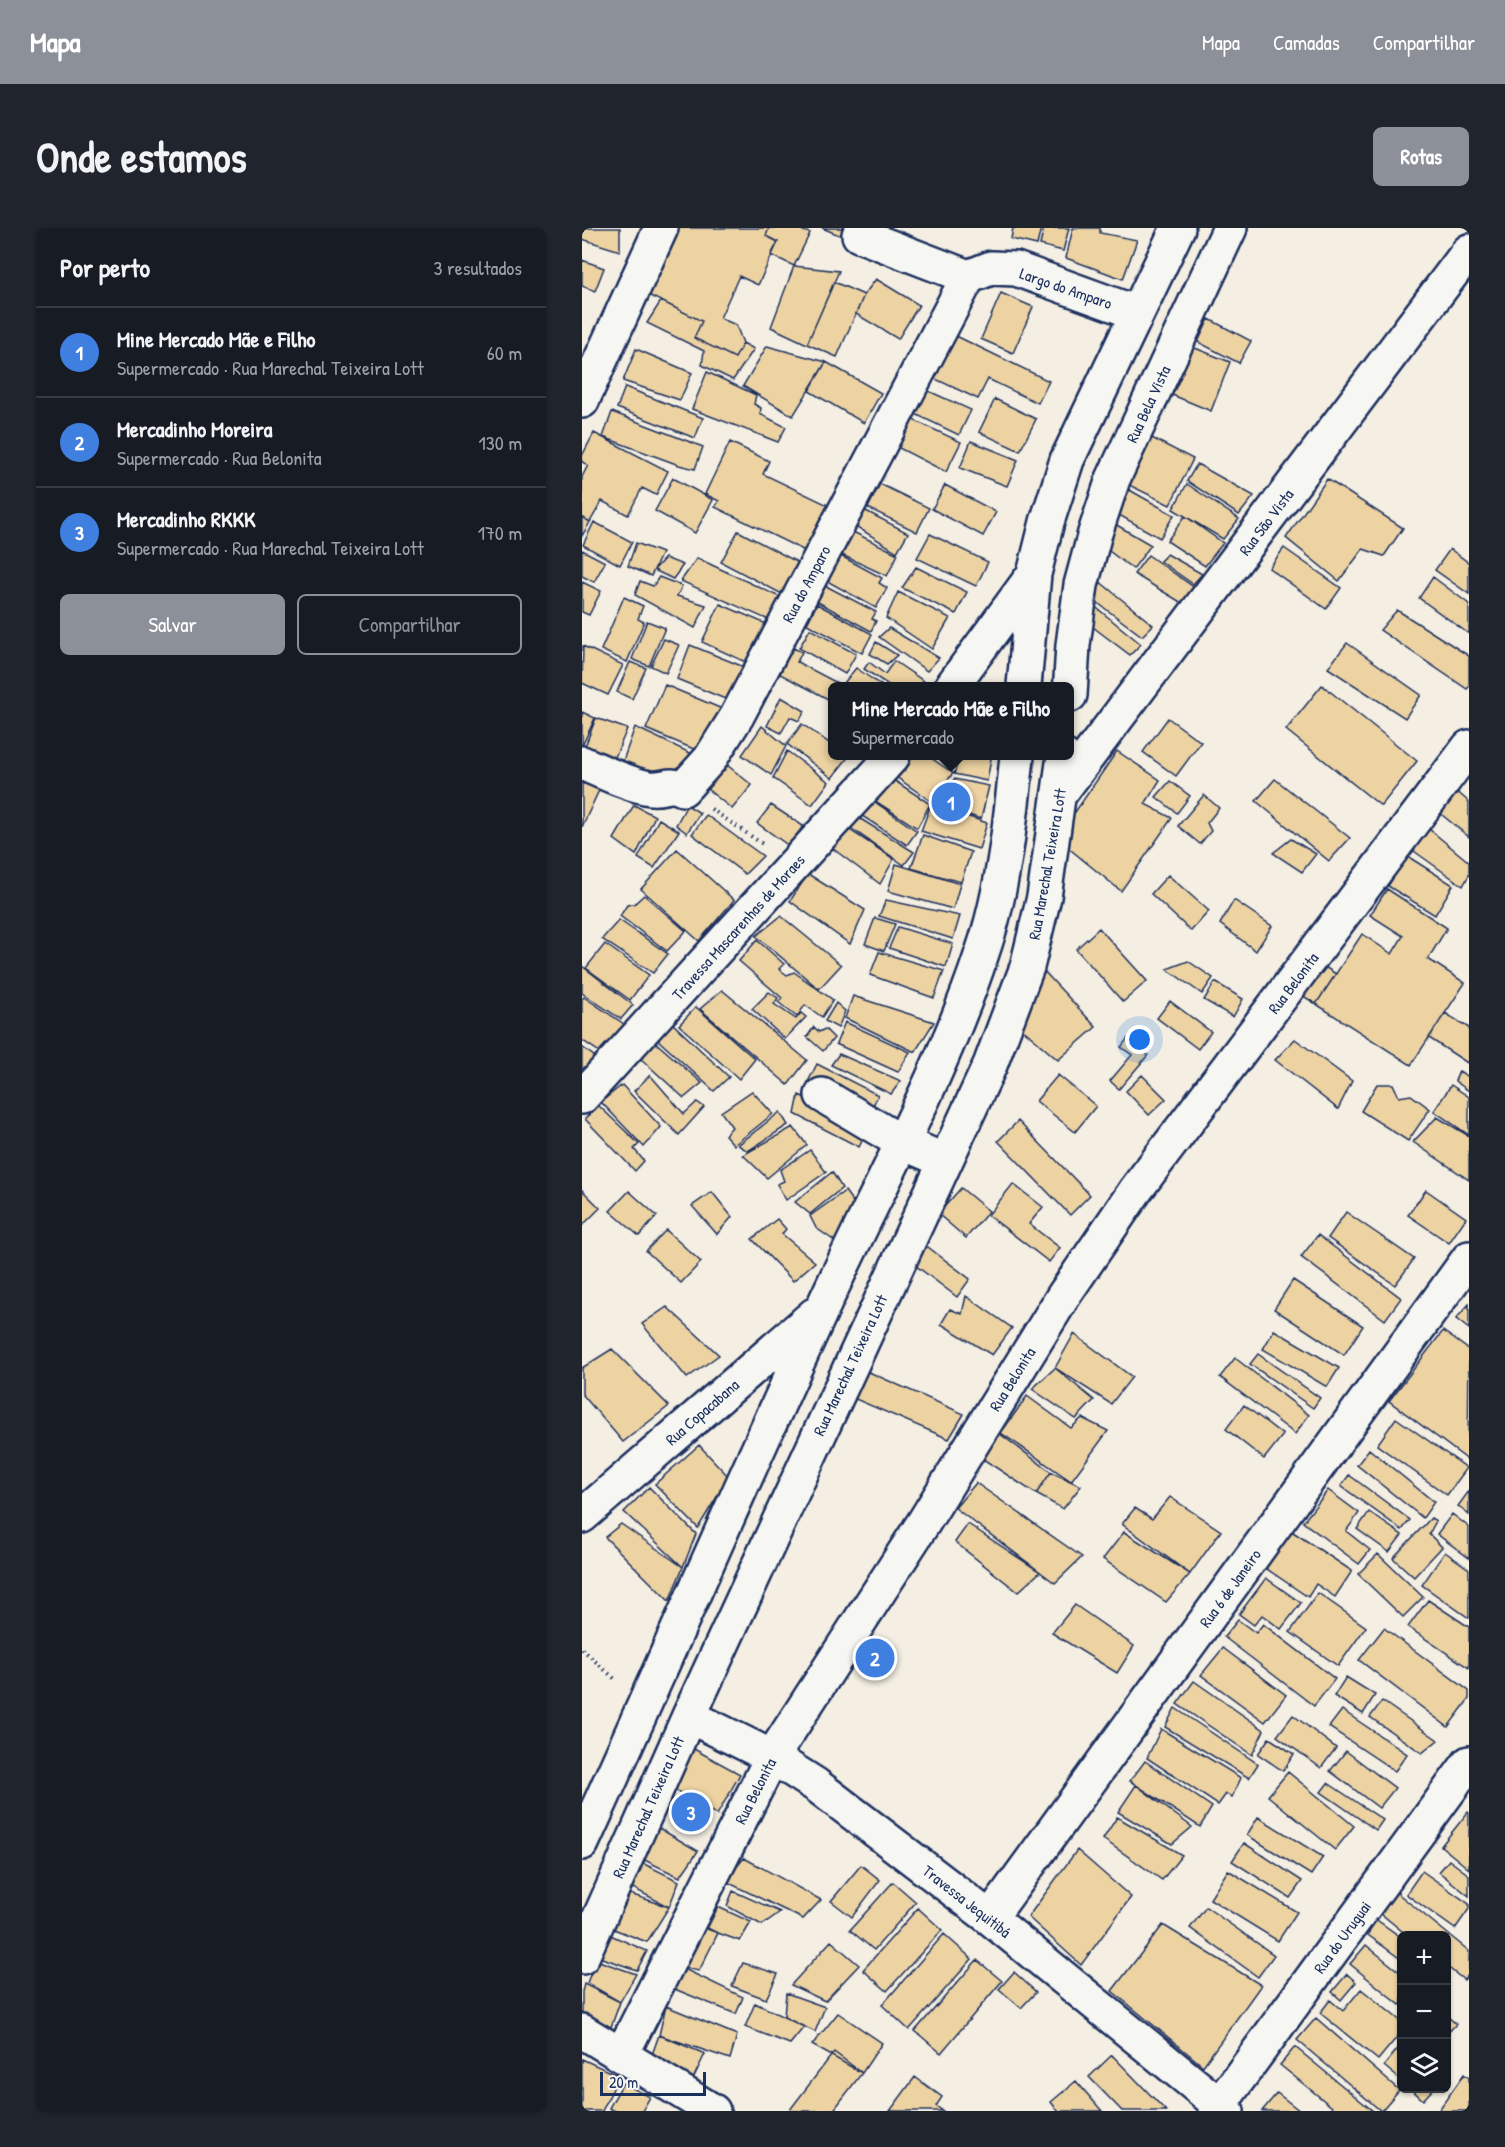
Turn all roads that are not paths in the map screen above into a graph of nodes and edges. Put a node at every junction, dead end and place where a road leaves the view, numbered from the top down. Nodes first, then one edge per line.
1 (662, 228) edge
2 (1178, 228) edge
3 (1230, 228) edge
4 (859, 235) dead end
5 (1469, 251) edge
6 (968, 277) junction
7 (1137, 313) junction
8 (582, 401) edge
9 (1034, 574) junction
10 (956, 682) edge
11 (1024, 682) edge
12 (1071, 682) edge
13 (1469, 747) edge
14 (889, 760) edge
15 (1017, 760) edge
16 (1064, 760) edge
17 (582, 763) edge
18 (1060, 792) junction
19 (822, 1095) dead end
20 (582, 1097) edge
21 (901, 1142) junction
22 (945, 1161) junction
23 (1469, 1258) edge
24 (822, 1308) junction
25 (582, 1516) edge
26 (689, 1716) junction
27 (772, 1757) junction
28 (1469, 1763) edge
29 (582, 1843) edge
30 (990, 1918) junction
31 (582, 1957) edge
32 (582, 2031) edge
33 (622, 2054) junction
34 (1221, 2109) edge
35 (713, 2111) edge

1 - 8 street
2 - 7 street
3 - 12 street, Rua Bela Vista
4 - 6 street
5 - 18 street, Rua São Vista
6 - 7 street, Largo do Amparo
6 - 17 street, Rua do Amparo
7 - 9 street
9 - 10 street
9 - 11 street
13 - 27 street, Rua Belonita
14 - 20 street, Travessa Mascarenhas de Moraes
15 - 21 street
16 - 18 street, Rua Marechal Teixeira Lott
18 - 22 street, Rua Marechal Teixeira Lott
19 - 21 street
21 - 22 street
21 - 24 street
22 - 26 street, Rua Marechal Teixeira Lott
23 - 30 street, Rua 6 de Janeiro
24 - 25 street, Rua Copacabana
24 - 29 street
26 - 27 street, Travessa Jequitibá
26 - 31 street, Rua Marechal Teixeira Lott
27 - 30 street, Travessa Jequitibá
27 - 33 street, Rua Belonita
28 - 34 street, Rua do Uruguai
30 - 34 street, Travessa Jequitibá
32 - 33 street
33 - 35 street

